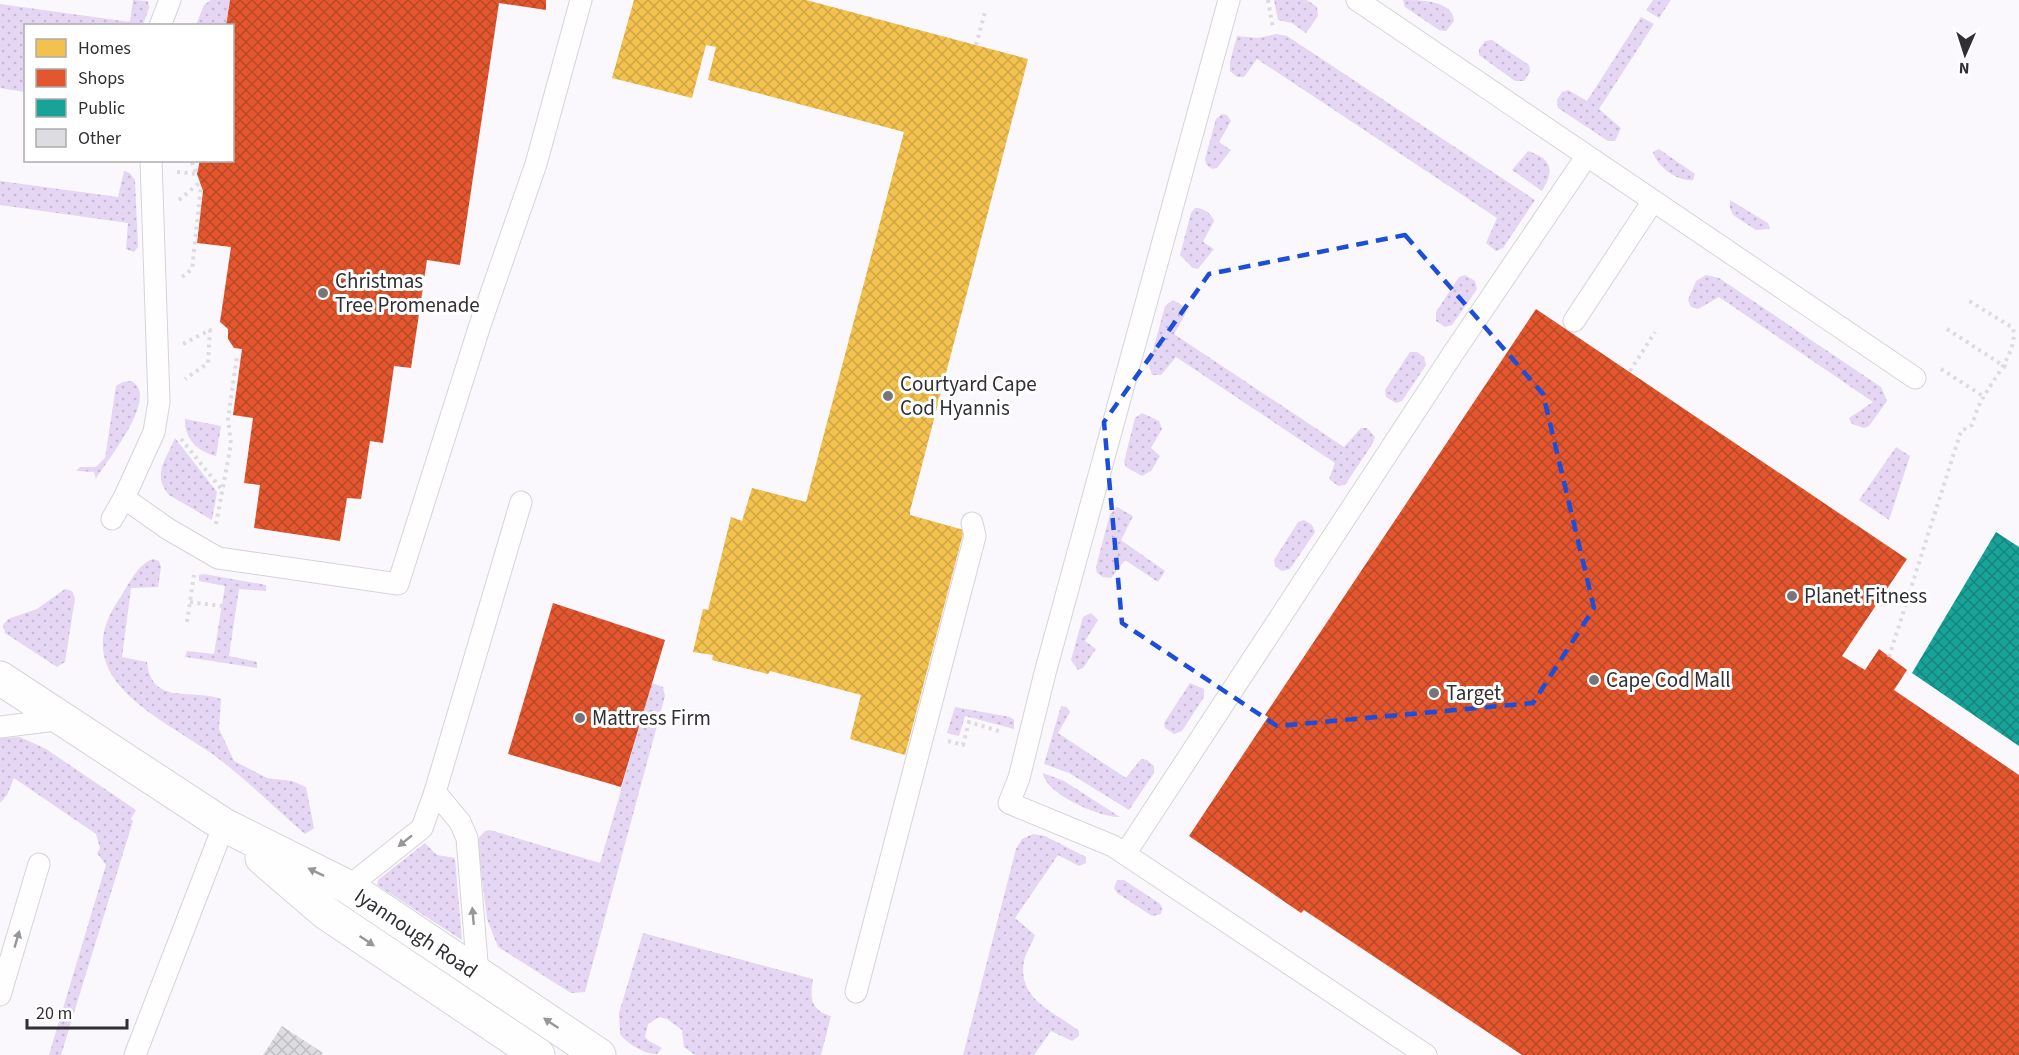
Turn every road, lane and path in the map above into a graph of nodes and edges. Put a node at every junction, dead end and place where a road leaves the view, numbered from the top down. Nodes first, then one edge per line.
1 (170, 0) edge
2 (581, 0) edge
3 (1228, 0) edge
4 (1268, 0) edge
5 (1358, 0) edge
6 (985, 12) dead end
7 (161, 24) edge
8 (1273, 28) dead end
9 (976, 45) dead end
10 (1587, 157) junction
11 (151, 162) edge
12 (192, 162) edge
13 (197, 174) dead end
14 (1653, 201) junction
15 (172, 206) dead end
16 (180, 279) dead end
17 (1966, 299) dead end
18 (1574, 321) dead end
19 (1947, 329) dead end
20 (1655, 332) dead end
21 (180, 346) dead end
22 (237, 356) dead end
23 (1936, 366) dead end
24 (2007, 368) junction
25 (1630, 372) dead end
26 (1915, 378) dead end
27 (182, 381) dead end
28 (1983, 396) junction
29 (178, 436) dead end
30 (223, 490) junction
31 (124, 498) junction
32 (521, 502) dead end
33 (112, 519) dead end
34 (972, 523) dead end
35 (216, 524) dead end
36 (194, 574) dead end
37 (190, 602) junction
38 (222, 606) dead end
39 (187, 622) dead end
40 (1890, 657) dead end
41 (0, 678) edge
42 (63, 719) junction
43 (0, 727) edge
44 (1009, 733) dead end
45 (923, 734) junction
46 (435, 792) junction
47 (224, 825) junction
48 (1125, 854) junction
49 (39, 864) dead end
50 (348, 887) junction
51 (478, 975) junction
52 (856, 992) dead end
53 (0, 995) edge
54 (135, 1055) edge
55 (538, 1055) edge
56 (599, 1055) edge
57 (1426, 1055) edge

1 - 7 lane
2 - 31 lane
3 - 48 lane
4 - 8 path
5 - 10 lane
6 - 9 path
10 - 14 lane
10 - 48 lane
11 - 31 lane
12 - 13 path
14 - 18 lane
14 - 26 lane
15 - 16 path
17 - 24 path
19 - 24 path
20 - 25 path
21 - 27 path
22 - 30 path
23 - 28 path
24 - 28 path
28 - 40 path
29 - 30 path
30 - 35 path
31 - 33 lane
32 - 46 lane
34 - 45 lane
36 - 37 path
37 - 38 path
37 - 39 path
41 - 42 main road, Iyannough Road
42 - 43 lane
42 - 47 main road, Iyannough Road
44 - 45 path
45 - 52 lane
46 -> 50 lane
51 -> 46 lane
50 -> 47 main road, Iyannough Road
47 - 54 lane
47 -> 55 main road, Iyannough Road
48 - 57 lane
53 -> 49 lane
50 - 51 main road, Iyannough Road
56 -> 51 main road, Iyannough Road

